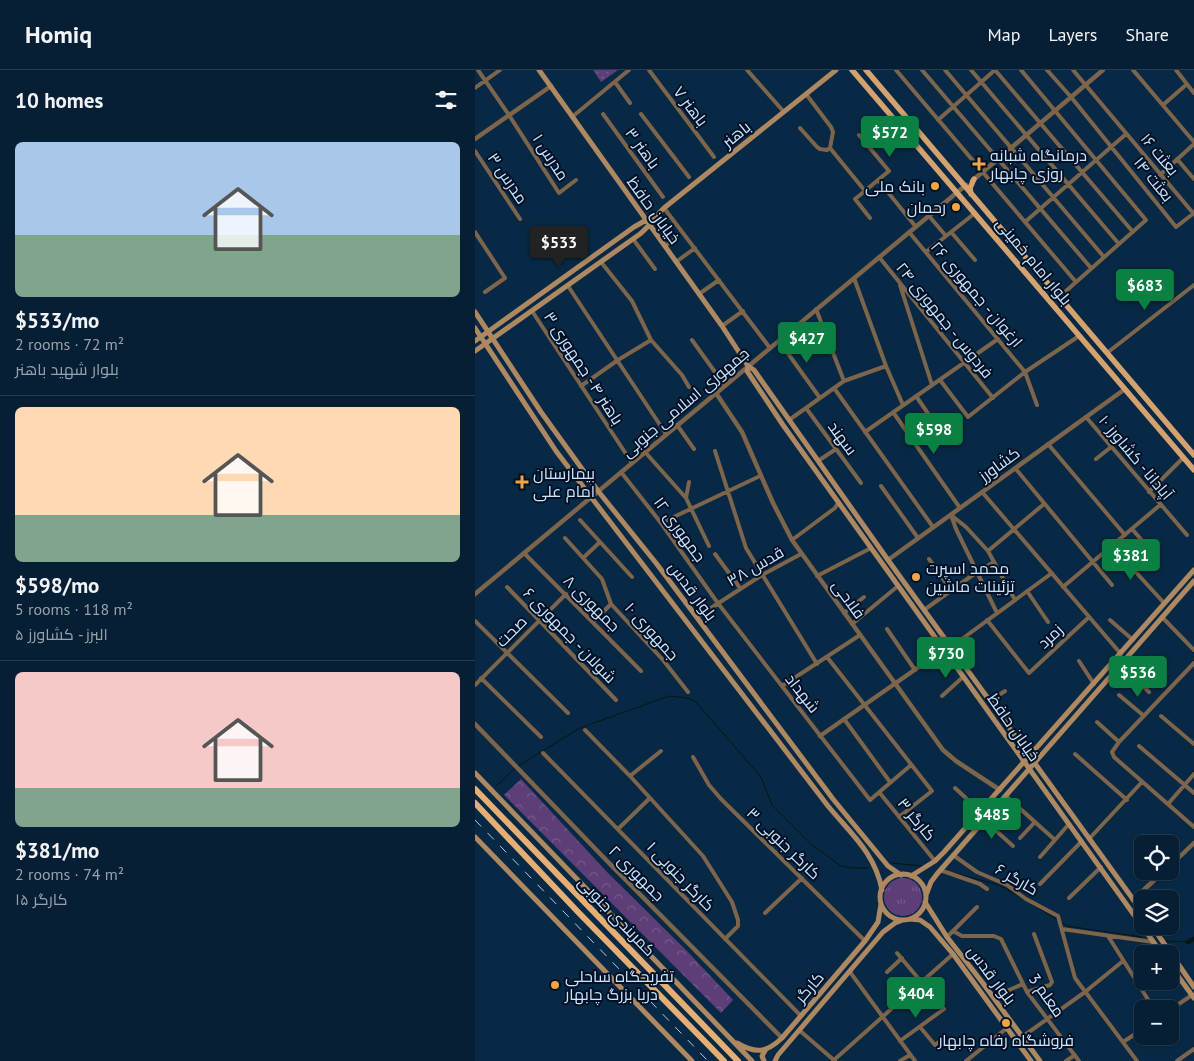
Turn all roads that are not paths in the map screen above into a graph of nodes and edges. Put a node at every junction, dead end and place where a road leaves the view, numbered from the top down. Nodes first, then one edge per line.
1 (478, 70) edge
2 (500, 70) edge
3 (539, 70) edge
4 (629, 70) edge
5 (649, 70) edge
6 (747, 70) edge
7 (836, 70) edge
8 (852, 70) edge
9 (865, 70) edge
10 (896, 70) edge
11 (922, 70) edge
12 (945, 70) edge
13 (971, 70) edge
14 (995, 70) edge
15 (1021, 70) edge
16 (1047, 70) edge
17 (1073, 70) edge
18 (1103, 70) edge
19 (1133, 70) edge
20 (1176, 70) edge
21 (485, 80) junction
22 (615, 82) junction
23 (981, 82) junction
24 (1187, 84) junction
25 (1085, 85) junction
26 (551, 86) junction
27 (475, 88) edge
28 (1194, 93) edge
29 (806, 94) junction
30 (966, 95) junction
31 (1071, 97) junction
32 (630, 102) dead end
33 (1163, 105) junction
34 (953, 106) junction
35 (1054, 111) junction
36 (784, 112) junction
37 (603, 114) dead end
38 (641, 114) dead end
39 (509, 115) junction
40 (572, 116) junction
41 (938, 120) junction
42 (1040, 123) junction
43 (800, 128) dead end
44 (1126, 134) junction
45 (859, 135) dead end
46 (1026, 135) junction
47 (475, 139) edge
48 (1194, 143) edge
49 (1011, 147) junction
50 (1112, 147) junction
51 (830, 148) junction
52 (475, 151) edge
53 (714, 157) dead end
54 (1177, 159) junction
55 (997, 160) junction
56 (1096, 161) junction
57 (982, 172) junction
58 (1082, 172) junction
59 (1160, 175) junction
60 (689, 177) dead end
61 (1194, 178) edge
62 (577, 180) dead end
63 (878, 180) junction
64 (973, 180) junction
65 (959, 181) junction
66 (1068, 184) junction
67 (964, 187) junction
68 (865, 191) junction
69 (958, 192) junction
70 (971, 195) junction
71 (663, 197) dead end
72 (1053, 197) junction
73 (665, 208) junction
74 (1040, 209) junction
75 (1194, 213) edge
76 (975, 214) junction
77 (929, 216) junction
78 (653, 218) junction
79 (870, 218) dead end
80 (520, 219) dead end
81 (645, 220) junction
82 (1025, 222) junction
83 (650, 226) junction
84 (915, 227) junction
85 (475, 232) edge
86 (909, 232) junction
87 (951, 232) junction
88 (1133, 232) junction
89 (946, 236) junction
90 (676, 238) dead end
91 (633, 239) junction
92 (1119, 244) junction
93 (665, 246) junction
94 (695, 248) junction
95 (926, 252) junction
96 (879, 257) junction
97 (1104, 257) junction
98 (975, 260) dead end
99 (601, 262) junction
100 (676, 262) junction
101 (1091, 268) junction
102 (655, 269) dead end
103 (854, 278) junction
104 (719, 280) junction
105 (899, 282) junction
106 (1076, 282) junction
107 (1194, 285) edge
108 (568, 286) junction
109 (546, 290) junction
110 (1066, 290) dead end
111 (485, 292) dead end
112 (699, 294) junction
113 (551, 298) junction
114 (816, 309) junction
115 (532, 311) junction
116 (743, 311) junction
117 (475, 312) edge
118 (722, 326) junction
119 (475, 328) edge
120 (488, 331) junction
121 (481, 336) junction
122 (1079, 336) junction
123 (493, 339) junction
124 (998, 339) junction
125 (475, 340) edge
126 (651, 340) junction
127 (692, 340) dead end
128 (779, 340) junction
129 (485, 344) junction
130 (770, 348) junction
131 (475, 351) edge
132 (1107, 353) junction
133 (618, 360) junction
134 (964, 363) junction
135 (748, 366) junction
136 (886, 366) junction
137 (1025, 372) junction
138 (939, 380) junction
139 (844, 381) junction
140 (932, 385) junction
141 (581, 386) junction
142 (725, 386) junction
143 (689, 387) dead end
144 (834, 388) junction
145 (1125, 389) junction
146 (716, 393) junction
147 (917, 396) junction
148 (821, 398) junction
149 (993, 398) junction
150 (903, 405) junction
151 (1037, 405) dead end
152 (806, 408) junction
153 (893, 412) junction
154 (1086, 417) junction
155 (789, 420) junction
156 (677, 425) junction
157 (940, 431) dead end
158 (865, 432) junction
159 (666, 434) junction
160 (1048, 444) junction
161 (564, 446) junction
162 (1111, 447) junction
163 (836, 448) junction
164 (694, 449) dead end
165 (556, 451) junction
166 (715, 451) dead end
167 (645, 452) junction
168 (1194, 456) edge
169 (1183, 458) junction
170 (1096, 459) dead end
171 (818, 461) junction
172 (632, 463) junction
173 (1015, 468) junction
174 (1194, 470) edge
175 (621, 472) junction
176 (760, 476) junction
177 (689, 482) dead end
178 (861, 483) dead end
179 (881, 486) dead end
180 (598, 491) junction
181 (728, 492) junction
182 (982, 492) junction
183 (1149, 492) junction
184 (591, 498) junction
185 (686, 498) junction
186 (838, 503) junction
187 (1044, 504) junction
188 (1160, 505) junction
189 (960, 508) junction
190 (691, 510) junction
191 (951, 515) junction
192 (859, 518) junction
193 (580, 520) dead end
194 (852, 522) junction
195 (661, 524) junction
196 (933, 527) junction
197 (1014, 529) junction
198 (1132, 529) junction
199 (1125, 535) junction
200 (1187, 535) dead end
201 (565, 538) dead end
202 (918, 538) junction
203 (792, 540) junction
204 (600, 542) junction
205 (709, 546) dead end
206 (1112, 546) junction
207 (871, 548) junction
208 (988, 551) junction
209 (524, 552) junction
210 (1152, 552) dead end
211 (715, 554) dead end
212 (801, 554) junction
213 (583, 558) junction
214 (888, 560) junction
215 (929, 560) dead end
216 (994, 562) junction
217 (1093, 562) junction
218 (1194, 570) edge
219 (977, 572) junction
220 (1051, 573) junction
221 (762, 575) junction
222 (817, 576) junction
223 (632, 577) dead end
224 (1194, 581) edge
225 (1112, 585) dead end
226 (898, 586) junction
227 (507, 587) dead end
228 (1063, 587) junction
229 (740, 588) junction
230 (951, 590) junction
231 (1027, 591) junction
232 (475, 594) edge
233 (566, 594) junction
234 (864, 597) dead end
235 (914, 597) junction
236 (1015, 600) junction
237 (908, 601) junction
238 (717, 602) junction
239 (1164, 603) junction
240 (611, 604) junction
241 (1170, 609) junction
242 (924, 610) junction
243 (844, 613) junction
244 (997, 613) junction
245 (697, 617) junction
246 (1089, 617) junction
247 (1162, 617) junction
248 (987, 620) junction
249 (1110, 620) dead end
250 (475, 621) edge
251 (539, 621) junction
252 (593, 622) junction
253 (1048, 622) dead end
254 (852, 624) junction
255 (887, 629) dead end
256 (860, 635) junction
257 (1133, 640) junction
258 (951, 647) junction
259 (943, 650) junction
260 (1194, 650) edge
261 (507, 653) junction
262 (1121, 654) junction
263 (827, 657) junction
264 (1079, 661) dead end
265 (731, 662) junction
266 (1194, 663) edge
267 (817, 664) junction
268 (1121, 664) junction
269 (723, 668) junction
270 (915, 670) junction
271 (641, 671) dead end
272 (963, 676) junction
273 (481, 678) junction
274 (895, 684) junction
275 (1094, 684) junction
276 (475, 685) edge
277 (782, 686) junction
278 (1005, 691) dead end
279 (689, 692) dead end
280 (1149, 692) dead end
281 (1119, 694) dead end
282 (942, 696) dead end
283 (615, 700) dead end
284 (990, 702) junction
285 (865, 705) junction
286 (568, 713) dead end
287 (1144, 716) junction
288 (1161, 716) dead end
289 (844, 719) junction
290 (1097, 722) dead end
291 (475, 724) edge
292 (585, 730) dead end
293 (820, 736) junction
294 (541, 738) dead end
295 (1119, 742) junction
296 (1194, 744) edge
297 (1139, 746) dead end
298 (661, 751) dead end
299 (543, 753) dead end
300 (1075, 754) dead end
301 (1029, 756) junction
302 (693, 757) dead end
303 (1023, 763) junction
304 (1034, 763) junction
305 (911, 765) junction
306 (1028, 770) junction
307 (475, 774) edge
308 (1194, 774) edge
309 (630, 776) junction
310 (891, 782) junction
311 (1142, 782) junction
312 (1184, 785) junction
313 (955, 788) dead end
314 (475, 789) edge
315 (1000, 790) junction
316 (879, 792) junction
317 (1194, 793) edge
318 (1006, 796) junction
319 (650, 798) junction
320 (1127, 800) junction
321 (475, 803) edge
322 (1168, 804) junction
323 (981, 812) junction
324 (899, 816) junction
325 (984, 820) junction
326 (1035, 822) junction
327 (1069, 824) junction
328 (1194, 827) edge
329 (618, 830) junction
330 (475, 837) edge
331 (1020, 838) dead end
332 (1089, 839) junction
333 (1055, 840) junction
334 (1082, 841) junction
335 (1194, 843) edge
336 (1013, 846) dead end
337 (953, 855) junction
338 (1040, 857) dead end
339 (1179, 857) edge
340 (935, 862) junction
341 (1101, 868) junction
342 (940, 870) junction
343 (901, 875) junction
344 (911, 876) junction
345 (802, 878) junction
346 (1154, 880) edge
347 (1040, 884) dead end
348 (987, 889) dead end
349 (881, 890) junction
350 (925, 894) junction
351 (1069, 898) dead end
352 (1133, 900) joint
353 (925, 902) junction
354 (881, 904) junction
355 (977, 907) dead end
356 (765, 913) dead end
357 (1134, 914) edge
358 (911, 919) junction
359 (903, 920) junction
360 (1062, 929) junction
361 (953, 931) junction
362 (1034, 934) dead end
363 (1149, 935) edge
364 (1158, 935) edge
365 (1108, 936) junction
366 (947, 937) junction
367 (725, 939) junction
368 (865, 941) junction
369 (1153, 942) junction
370 (1155, 945) edge
371 (897, 953) dead end
372 (953, 954) junction
373 (902, 958) junction
374 (1123, 961) junction
375 (850, 972) junction
376 (887, 972) dead end
377 (1179, 977) edge
378 (922, 981) junction
379 (1023, 984) junction
380 (1194, 986) edge
381 (1027, 992) junction
382 (1085, 992) junction
383 (1193, 996) edge
384 (993, 998) junction
385 (1148, 1000) edge
386 (1179, 1005) edge
387 (801, 1016) junction
388 (882, 1017) junction
389 (1009, 1017) junction
390 (1048, 1019) junction
391 (1002, 1020) junction
392 (920, 1027) junction
393 (1016, 1028) junction
394 (799, 1030) junction
395 (1009, 1030) junction
396 (1134, 1035) edge
397 (1023, 1037) junction
398 (782, 1038) junction
399 (945, 1038) dead end
400 (731, 1039) junction
401 (901, 1042) junction
402 (1123, 1042) junction
403 (788, 1043) junction
404 (766, 1049) junction
405 (1194, 1050) edge
406 (910, 1055) junction
407 (1075, 1055) junction
408 (1185, 1059) edge
409 (968, 1060) edge
410 (1029, 1060) edge
411 (692, 1061) edge
412 (724, 1061) edge
413 (738, 1061) edge
414 (752, 1061) edge
415 (764, 1061) edge
416 (775, 1061) edge
417 (835, 1061) edge
418 (900, 1061) edge
419 (915, 1061) edge
420 (1040, 1061) edge
421 (1067, 1061) edge
422 (1079, 1061) edge
423 (1137, 1061) edge
424 (1177, 1061) edge

1 - 21 street
2 - 21 street
3 - 26 main road, خیابان حافظ
4 - 22 street
5 - 53 street, باهنر ۷
6 - 36 street
7 - 29 main road, باهنر
8 - 69 main road, بلوار امام خمینی
9 - 65 main road, بلوار امام خمینی
10 - 41 street
11 - 34 street
12 - 30 street
13 - 23 street
14 - 23 street
14 - 42 street
15 - 35 street
16 - 31 street, بعثت ۱۴
17 - 25 street, بعثت ۱۶
18 - 25 street, جمهوری اسلامی جنوبی
19 - 33 street
20 - 24 street
21 - 27 street
21 - 39 street
22 - 32 street
22 - 40 street
23 - 30 street
23 - 46 street
24 - 28 street
24 - 33 street
25 - 31 street, جمهوری اسلامی جنوبی
25 - 44 street, بعثت ۱۶
26 - 39 street
26 - 40 main road, خیابان حافظ
29 - 36 main road, باهنر
29 - 51 street
30 - 34 street
30 - 49 street
31 - 35 street, جمهوری اسلامی جنوبی
31 - 50 street, بعثت ۱۴
33 - 48 street
34 - 41 street
34 - 55 street
35 - 42 street, جمهوری اسلامی جنوبی
35 - 56 street
36 - 73 main road, باهنر
37 - 71 street, باهنر ۳
38 - 60 street
39 - 47 street
39 - 62 street, مدرس ۱
40 - 81 main road, خیابان حافظ
41 - 57 street
42 - 46 street, جمهوری اسلامی جنوبی
42 - 58 street
43 - 51 street
44 - 50 street
44 - 59 street, بعثت ۱۶
45 - 63 street
46 - 49 street, جمهوری اسلامی جنوبی
46 - 66 street
48 - 54 street
49 - 55 street, جمهوری اسلامی جنوبی
49 - 72 street
50 - 56 street
50 - 75 street, بعثت ۱۴
51 - 68 street
52 - 80 street, مدرس ۳
54 - 59 street
54 - 61 street
55 - 57 street, جمهوری اسلامی جنوبی
55 - 74 street
56 - 58 street
56 - 88 street
57 - 64 street, جمهوری اسلامی جنوبی
57 - 82 street
58 - 66 street
58 - 88 street
59 - 75 street, بعثت ۱۶
63 - 68 street
63 - 84 street
64 - 65 main road
64 - 67 street, جمهوری اسلامی جنوبی
64 - 70 main road
65 - 67 main road, بلوار امام خمینی
66 - 72 street
66 - 92 street
67 - 69 street, جمهوری اسلامی جنوبی
67 - 70 main road, بلوار امام خمینی
68 - 79 street
69 - 76 main road, بلوار امام خمینی
69 - 77 street, جمهوری اسلامی جنوبی
70 - 132 main road, بلوار امام خمینی
72 - 74 street
72 - 97 street
73 - 78 main road, باهنر
73 - 94 street
74 - 82 street
74 - 101 street
76 - 87 street
76 - 122 main road, بلوار امام خمینی
77 - 84 street, جمهوری اسلامی جنوبی
77 - 89 street
78 - 81 main road
78 - 83 main road
81 - 83 main road, خیابان حافظ
81 - 109 main road
82 - 106 street
83 - 91 main road
83 - 93 main road, خیابان حافظ
84 - 86 street, جمهوری اسلامی جنوبی
85 - 111 street
86 - 95 street, ارغوان - جمهوری ۲۶
86 - 96 street, جمهوری اسلامی جنوبی
87 - 89 street
87 - 98 street
88 - 92 street
89 - 95 street
90 - 93 street
91 - 99 main road
91 - 102 street
92 - 97 street
93 - 100 main road, خیابان حافظ
94 - 100 street
94 - 104 street
95 - 124 street, ارغوان - جمهوری ۲۶
96 - 103 street, جمهوری اسلامی جنوبی
96 - 105 street, فردوس - جمهوری ۲۴
97 - 101 street
99 - 108 main road
99 - 126 street
100 - 112 main road, خیابان حافظ
101 - 106 street
103 - 114 street, جمهوری اسلامی جنوبی
103 - 136 street
104 - 112 street
104 - 116 street
105 - 134 street, فردوس - جمهوری ۲۴
105 - 140 street
106 - 110 street
107 - 132 street
108 - 113 main road
108 - 133 street
109 - 113 main road
109 - 120 main road
112 - 118 main road, خیابان حافظ
113 - 115 main road
114 - 128 street, جمهوری اسلامی جنوبی
114 - 139 street
115 - 123 main road
115 - 141 street, باهنر ۴ - جمهوری ۳
116 - 118 street
116 - 130 street
117 - 120 main road, بلوار قدس
118 - 135 main road, خیابان حافظ
119 - 121 main road, بلوار قدس
120 - 121 main road
120 - 123 main road, بلوار قدس
121 - 125 main road
121 - 129 main road, بلوار قدس
122 - 137 street
122 - 145 main road, بلوار امام خمینی
123 - 129 main road
123 - 161 main road, بلوار قدس
124 - 134 street
124 - 137 street, ارغوان - جمهوری ۲۶
126 - 133 street
126 - 143 street
127 - 142 street
128 - 130 street, جمهوری اسلامی جنوبی
128 - 148 street
129 - 131 main road
129 - 165 main road, بلوار قدس
130 - 135 street, جمهوری اسلامی جنوبی
132 - 168 main road, بلوار امام خمینی
133 - 141 street
133 - 159 street
134 - 138 street
134 - 149 street, فردوس - جمهوری ۲۴
135 - 142 street, جمهوری اسلامی جنوبی
135 - 155 main road, خیابان حافظ
135 - 186 main road, خیابان حافظ
136 - 139 street
136 - 150 street
137 - 149 street
137 - 151 street, ارغوان - جمهوری ۲۶
138 - 140 street
138 - 149 street
139 - 144 street
140 - 147 street
141 - 172 street, باهنر ۴ - جمهوری ۳
142 - 146 street, جمهوری اسلامی جنوبی
144 - 148 street
144 - 158 street
145 - 154 street, کشاورز
145 - 169 main road, بلوار امام خمینی
146 - 156 street, جمهوری اسلامی جنوبی
146 - 176 street, فلاحی
147 - 150 street
147 - 157 street
148 - 152 street
150 - 153 street
152 - 155 street
152 - 163 street, سهند
153 - 158 street
153 - 189 street
154 - 160 street, کشاورز
154 - 162 street, آپادانا - کشاورز ۱۰
155 - 171 main road, خیابان حافظ
156 - 159 street, جمهوری اسلامی جنوبی
156 - 164 street
158 - 196 street
159 - 167 street, جمهوری اسلامی جنوبی
160 - 173 street, کشاورز
160 - 199 street
161 - 165 main road
161 - 180 main road, بلوار قدس
162 - 170 street
162 - 183 street, آپادانا - کشاورز ۱۰
163 - 171 street
163 - 178 street, سهند
165 - 184 main road, بلوار قدس
166 - 181 street
167 - 172 street, جمهوری اسلامی جنوبی
167 - 185 street
169 - 174 main road, بلوار امام خمینی
169 - 183 street
171 - 192 main road, خیابان حافظ
172 - 175 street, جمهوری اسلامی جنوبی
173 - 182 street, کشاورز
173 - 187 street
175 - 180 street, جمهوری اسلامی جنوبی
175 - 195 street, جمهوری ۱۲
176 - 181 street
176 - 203 street, فلاحی
177 - 185 street
179 - 202 street
180 - 184 street, جمهوری اسلامی جنوبی
180 - 245 main road, بلوار قدس
181 - 190 street
181 - 221 street
182 - 189 street, کشاورز
182 - 197 street
183 - 188 street, آپادانا - کشاورز ۱۰
184 - 209 street, جمهوری اسلامی جنوبی
184 - 269 main road, بلوار قدس
185 - 190 street
186 - 194 main road, خیابان حافظ
186 - 203 street
187 - 197 street
187 - 217 street
188 - 198 street
188 - 200 street, آپادانا - کشاورز ۱۰
189 - 191 street, کشاورز
190 - 195 street
190 - 205 street
191 - 196 street, کشاورز
191 - 208 street
191 - 219 street
192 - 194 main road
192 - 214 main road, خیابان حافظ
193 - 204 street
194 - 207 main road, خیابان حافظ
195 - 238 street, جمهوری ۱۲
196 - 202 street, کشاورز
197 - 208 street
197 - 220 street
198 - 199 street
198 - 210 street
199 - 206 street
201 - 213 street, جمهوری ۱۰
202 - 214 street, کشاورز
203 - 212 street, فلاحی
204 - 213 street
204 - 223 street
206 - 217 street
206 - 239 street
207 - 222 street
207 - 226 main road, خیابان حافظ
208 - 216 street
209 - 232 street, جمهوری اسلامی جنوبی
209 - 233 street, جمهوری ۸
211 - 229 street
212 - 221 street, قدس ۳۸
212 - 222 street, فلاحی
213 - 240 street, جمهوری ۱۰
214 - 235 main road, خیابان حافظ
215 - 230 street
216 - 219 street
216 - 236 street
217 - 225 street
217 - 228 street
218 - 239 main road
219 - 230 street
219 - 244 street
220 - 228 street
220 - 231 street
221 - 229 street, قدس ۳۸
221 - 267 street
222 - 243 street, فلاحی
224 - 241 main road
226 - 237 main road, خیابان حافظ
226 - 254 street
227 - 251 street, شولان - جمهوری ۶
228 - 246 street
229 - 238 street, قدس ۳۸
230 - 242 street
231 - 236 street
231 - 253 street
233 - 251 street, صحت
233 - 252 street, جمهوری ۸
234 - 243 street
235 - 237 main road
235 - 242 main road, خیابان حافظ
236 - 244 street
237 - 259 main road, خیابان حافظ
238 - 245 street, قدس ۳۸
238 - 277 street, شهداد
239 - 241 main road
239 - 257 main road
240 - 252 street
240 - 279 street, جمهوری ۱۰
241 - 247 main road
242 - 258 main road, خیابان حافظ
243 - 254 street, فلاحی
244 - 248 street
245 - 265 main road, بلوار قدس
246 - 248 street, زمرد
246 - 262 street
247 - 260 street
247 - 268 main road
248 - 258 street
249 - 257 street
250 - 261 street
251 - 261 street, صحت
251 - 283 street, شولان - جمهوری ۶
252 - 271 street, جمهوری ۸
254 - 256 street, فلاحی
255 - 270 street
256 - 263 street
256 - 274 street, فلاحی
257 - 262 main road
258 - 284 main road, خیابان حافظ
259 - 270 street
259 - 272 main road, خیابان حافظ
261 - 273 street, صحت
261 - 286 street
262 - 275 main road
263 - 267 street
263 - 285 street
264 - 275 street
265 - 269 main road
265 - 343 main road, بلوار قدس
266 - 287 street
267 - 277 street
268 - 280 street
268 - 304 main road
269 - 349 main road, بلوار قدس
270 - 274 street
272 - 282 street
272 - 303 main road, خیابان حافظ
273 - 276 street, صحت
273 - 294 street
274 - 285 street
274 - 315 street, فلاحی
275 - 301 main road
277 - 293 street, شهداد
278 - 284 street
281 - 287 street
284 - 301 main road, خیابان حافظ
285 - 289 street
285 - 305 street
287 - 295 street
288 - 296 street
289 - 293 street
289 - 310 street
290 - 295 street
291 - 398 street, جمهوری ۲
292 - 309 street
293 - 316 street, شهداد
295 - 311 street
297 - 312 street
298 - 309 street
299 - 329 street, کارگر جنوبی ۱
300 - 320 street
301 - 303 main road
301 - 304 main road, خیابان حافظ
302 - 345 street, کارگر جنوبی ۳
303 - 306 main road, خیابان حافظ
303 - 315 main road
304 - 306 main road
304 - 332 main road, خیابان حافظ
305 - 310 street
305 - 324 street
306 - 318 main road
306 - 327 main road, خیابان حافظ
307 - 400 main road
308 - 312 street
309 - 319 street
310 - 316 street
311 - 320 street
311 - 322 street
312 - 317 street
312 - 322 street
313 - 323 street
314 - 413 highway, کمربندی جنوبی
315 - 323 main road
316 - 324 street, کارگر ۳
318 - 325 main road
318 - 326 street
319 - 329 street
319 - 367 street
320 - 332 street
321 - 412 highway, کمربندی جنوبی
322 - 328 street
323 - 340 main road
324 - 340 street, کارگر ۳
325 - 336 street
325 - 337 main road
326 - 331 street
326 - 333 street
327 - 333 street
327 - 334 main road, خیابان حافظ
329 - 367 street, کارگر جنوبی ۱
330 - 411 main road
332 - 352 main road, خیابان حافظ
333 - 338 street
334 - 341 main road, خیابان حافظ
334 - 347 street
335 - 339 street
337 - 342 main road
337 - 360 street, کارگر ۶
340 - 344 main road
341 - 351 street
341 - 357 main road, خیابان حافظ
342 - 348 street
342 - 350 main road
343 - 344 main road
343 - 349 main road
344 - 350 main road
345 - 356 street
345 - 368 street, کارگر جنوبی ۳
346 - 352 street
349 - 354 main road
350 - 353 main road
353 - 358 main road
353 - 366 main road, بلوار قدس
354 - 359 main road
354 - 368 main road, کارگر
355 - 361 street
358 - 359 main road
358 - 372 main road, بلوار قدس
359 - 375 main road, کارگر
360 - 365 street
360 - 382 street
361 - 366 street
361 - 379 street, معلم 3
362 - 381 street
363 - 369 main road, خیابان حافظ
364 - 380 main road
365 - 369 street
365 - 374 street
366 - 384 main road, بلوار قدس
367 - 387 street, کارگر جنوبی ۱
368 - 387 main road, کارگر
369 - 370 main road, خیابان حافظ
371 - 373 street
372 - 378 street
372 - 391 main road, بلوار قدس
373 - 376 street
373 - 378 street
374 - 382 street
374 - 385 street
375 - 388 street
375 - 394 main road, کارگر
377 - 383 main road
378 - 388 street
378 - 392 street
379 - 381 street, معلم 3
379 - 384 street
381 - 390 street, معلم 3
382 - 390 street
382 - 402 street
383 - 386 street
384 - 389 main road, بلوار قدس
387 - 398 main road, کارگر
388 - 401 street
388 - 417 street
389 - 391 main road
389 - 393 main road, بلوار قدس
390 - 397 street
390 - 407 street, معلم 3
391 - 395 main road, بلوار قدس
392 - 399 street
392 - 401 street
393 - 395 main road
393 - 397 main road, بلوار قدس
394 - 403 main road, کارگر
394 - 417 street
395 - 409 street
395 - 410 main road, بلوار قدس
396 - 402 street
397 - 420 main road, بلوار قدس
398 - 403 main road
398 - 404 main road, کارگر
400 - 404 main road
400 - 414 main road
401 - 406 street
402 - 423 street
403 - 416 main road, کارگر
404 - 415 main road
405 - 408 street
406 - 418 street
406 - 419 street
407 - 421 street
407 - 422 street, معلم 3
408 - 424 street

